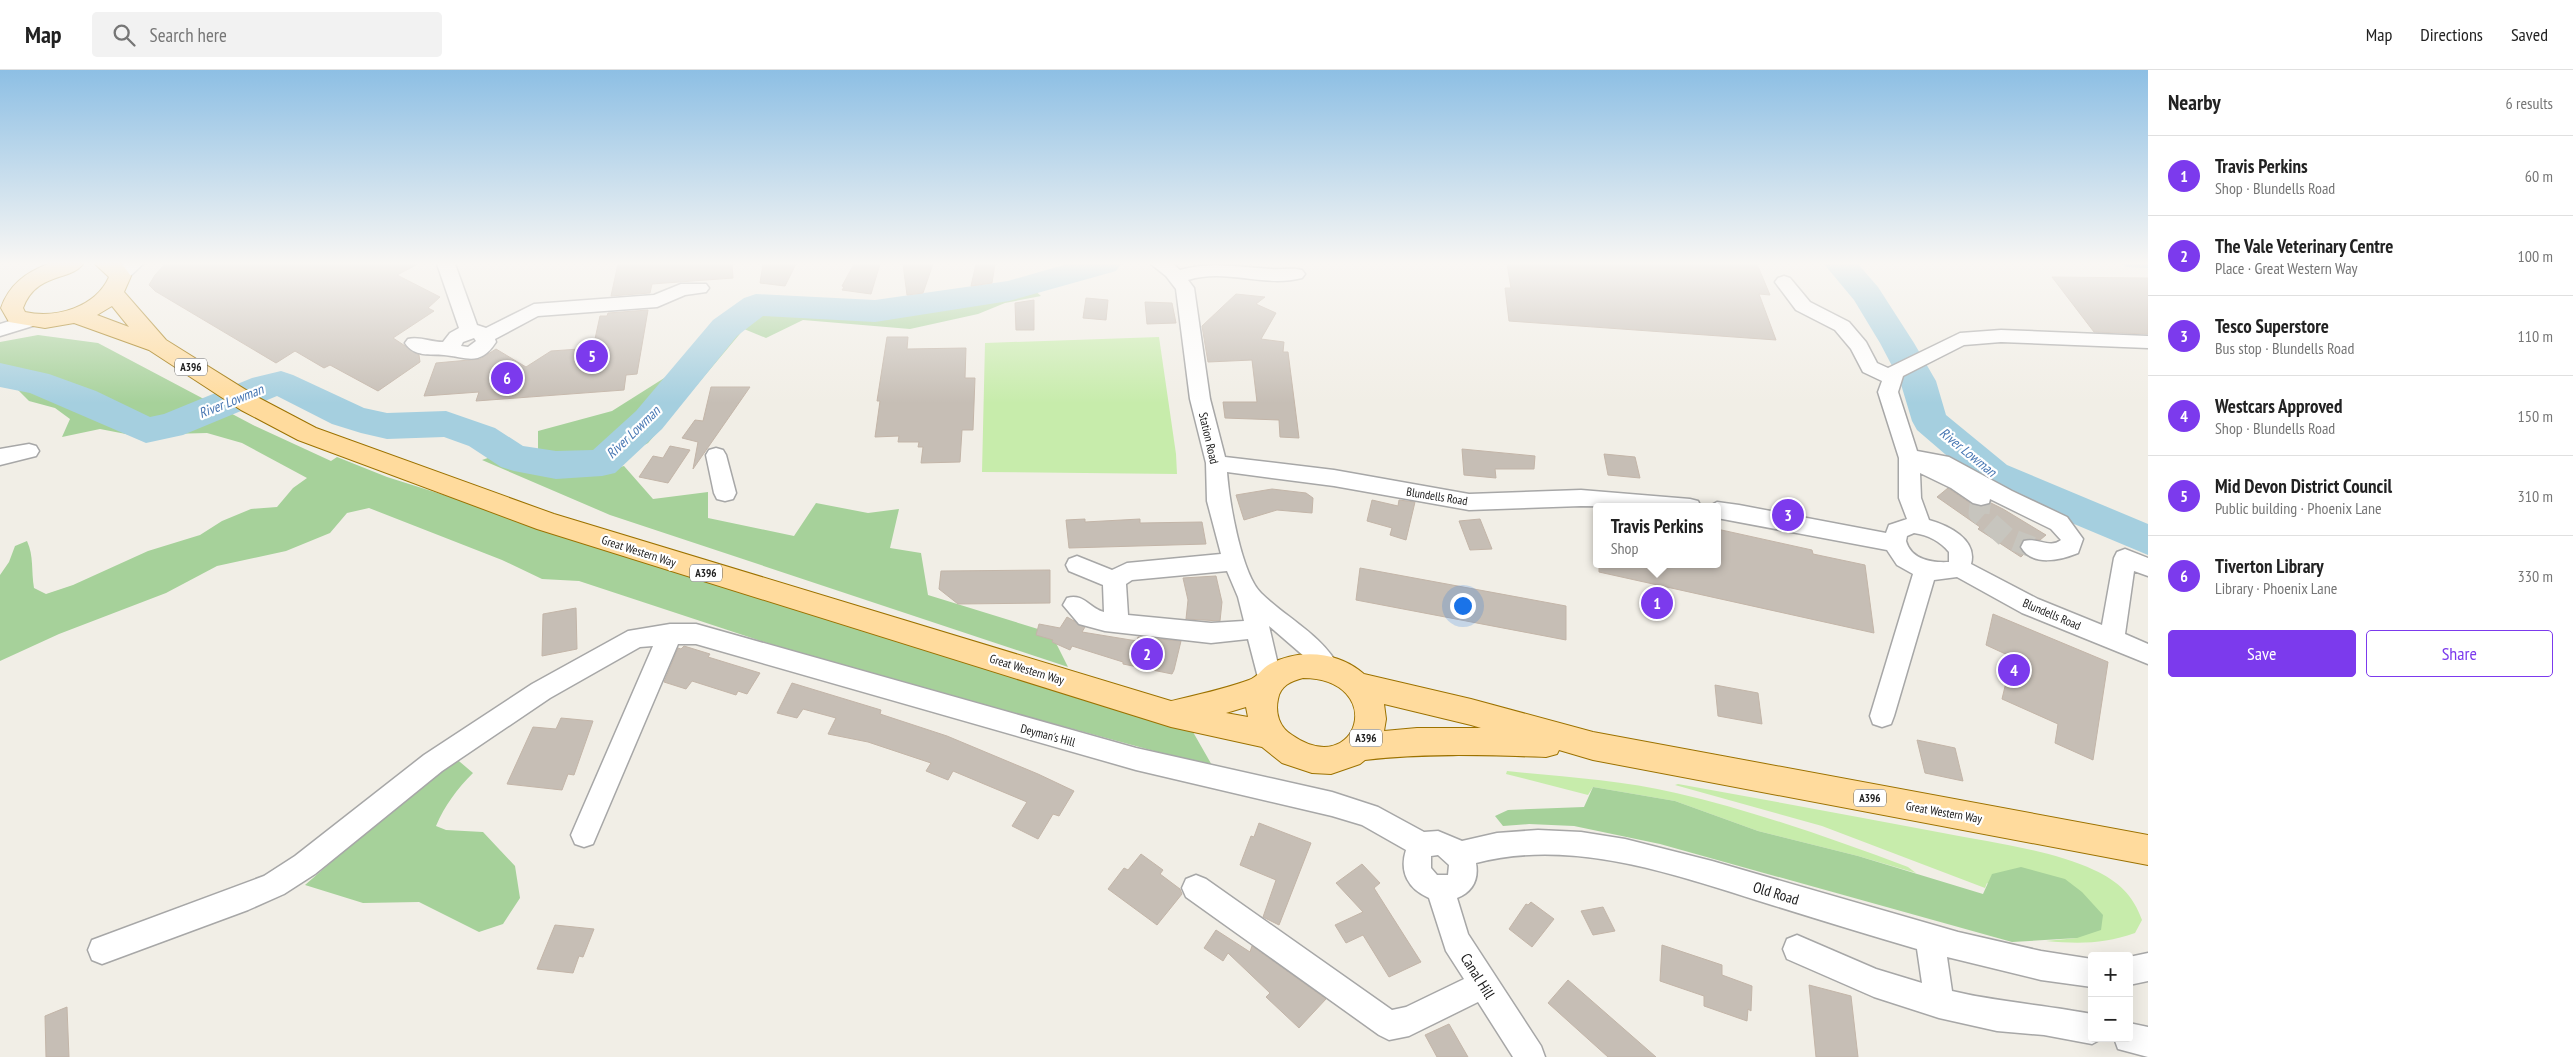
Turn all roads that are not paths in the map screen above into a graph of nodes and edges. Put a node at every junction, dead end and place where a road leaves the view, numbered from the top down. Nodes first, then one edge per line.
1 (87, 310) edge
2 (138, 310) edge
3 (465, 310) edge
4 (534, 310) edge
5 (1189, 310) edge
6 (1812, 310) edge
7 (14, 314) edge
8 (76, 316) junction
9 (0, 330) edge
10 (478, 334) junction
11 (2148, 342) edge
12 (415, 343) dead end
13 (157, 345) junction
14 (1893, 375) junction
15 (29, 452) dead end
16 (716, 455) dead end
17 (0, 457) edge
18 (1909, 458) junction
19 (1216, 463) junction
20 (725, 493) dead end
21 (1981, 497) tunnel mouth
22 (1642, 503) edge
23 (1721, 511) edge
24 (1920, 526) junction
25 (1896, 543) junction
26 (2032, 547) tunnel mouth
27 (1234, 562) junction
28 (1077, 565) dead end
29 (2148, 567) edge
30 (1958, 568) junction
31 (1926, 570) junction
32 (1114, 580) junction
33 (1250, 597) junction
34 (1075, 605) dead end
35 (1116, 617) dead end
36 (1258, 629) junction
37 (670, 634) junction
38 (2112, 639) junction
39 (2148, 654) edge
40 (1328, 669) junction
41 (1268, 685) junction
42 (1356, 685) junction
43 (1172, 714) junction
44 (1882, 716) dead end
45 (1270, 735) junction
46 (1592, 746) junction
47 (1360, 747) junction
48 (584, 835) dead end
49 (1421, 845) junction
50 (2148, 850) edge
51 (1458, 855) junction
52 (1196, 888) dead end
53 (1440, 889) junction
54 (1930, 938) junction
55 (1797, 948) dead end
56 (102, 950) dead end
57 (2148, 967) edge
58 (2133, 970) edge
59 (2088, 972) edge
60 (1482, 985) junction
61 (1939, 1003) junction
62 (2088, 1028) edge
63 (2133, 1039) edge
64 (2148, 1042) edge
65 (1530, 1057) edge

1 - 8 main road, A396
2 - 13 main road, A396
3 - 10 street
4 - 10 street
5 - 19 street, Station Road
6 - 14 street
7 - 8 main road, A396
7 - 9 street
8 - 13 main road, A396
10 - 12 street
11 - 14 street
13 - 43 main road, Great Western Way / A396
14 - 18 street
15 - 17 street
16 - 20 street
18 - 21 street
18 - 24 street
18 - 26 street
19 - 22 street, Blundells Road
19 - 27 street, Station Road
23 - 25 street
24 - 25 street
24 - 30 street
25 - 31 street
27 - 32 street
27 - 33 street, Station Road
28 - 32 street
29 - 38 street
30 - 31 street
30 - 38 street, Blundells Road
31 - 44 street
32 - 35 street
33 - 36 street, Station Road
33 - 40 street, Station Road
34 - 36 street
36 - 41 street, Station Road
37 - 48 street
37 - 49 street, Deyman's Hill
37 - 56 street, Deyman's Hill
38 - 39 street, Blundells Road
40 - 41 main road, A396
40 - 42 main road, A396
41 - 43 main road, A396
41 - 45 main road, A396
42 - 46 main road, A396
42 - 47 main road, A396
43 - 45 main road, A396
45 - 47 main road, A396
46 - 47 main road, A396
46 - 50 main road, Great Western Way / A396
49 - 51 street
49 - 53 street
51 - 53 street
51 - 54 street, Old Road
52 - 60 street
53 - 60 street, Canal Hill
54 - 59 street, Old Road
54 - 61 street
55 - 61 street
57 - 58 street
60 - 65 street, Canal Hill
61 - 62 street
63 - 64 street

